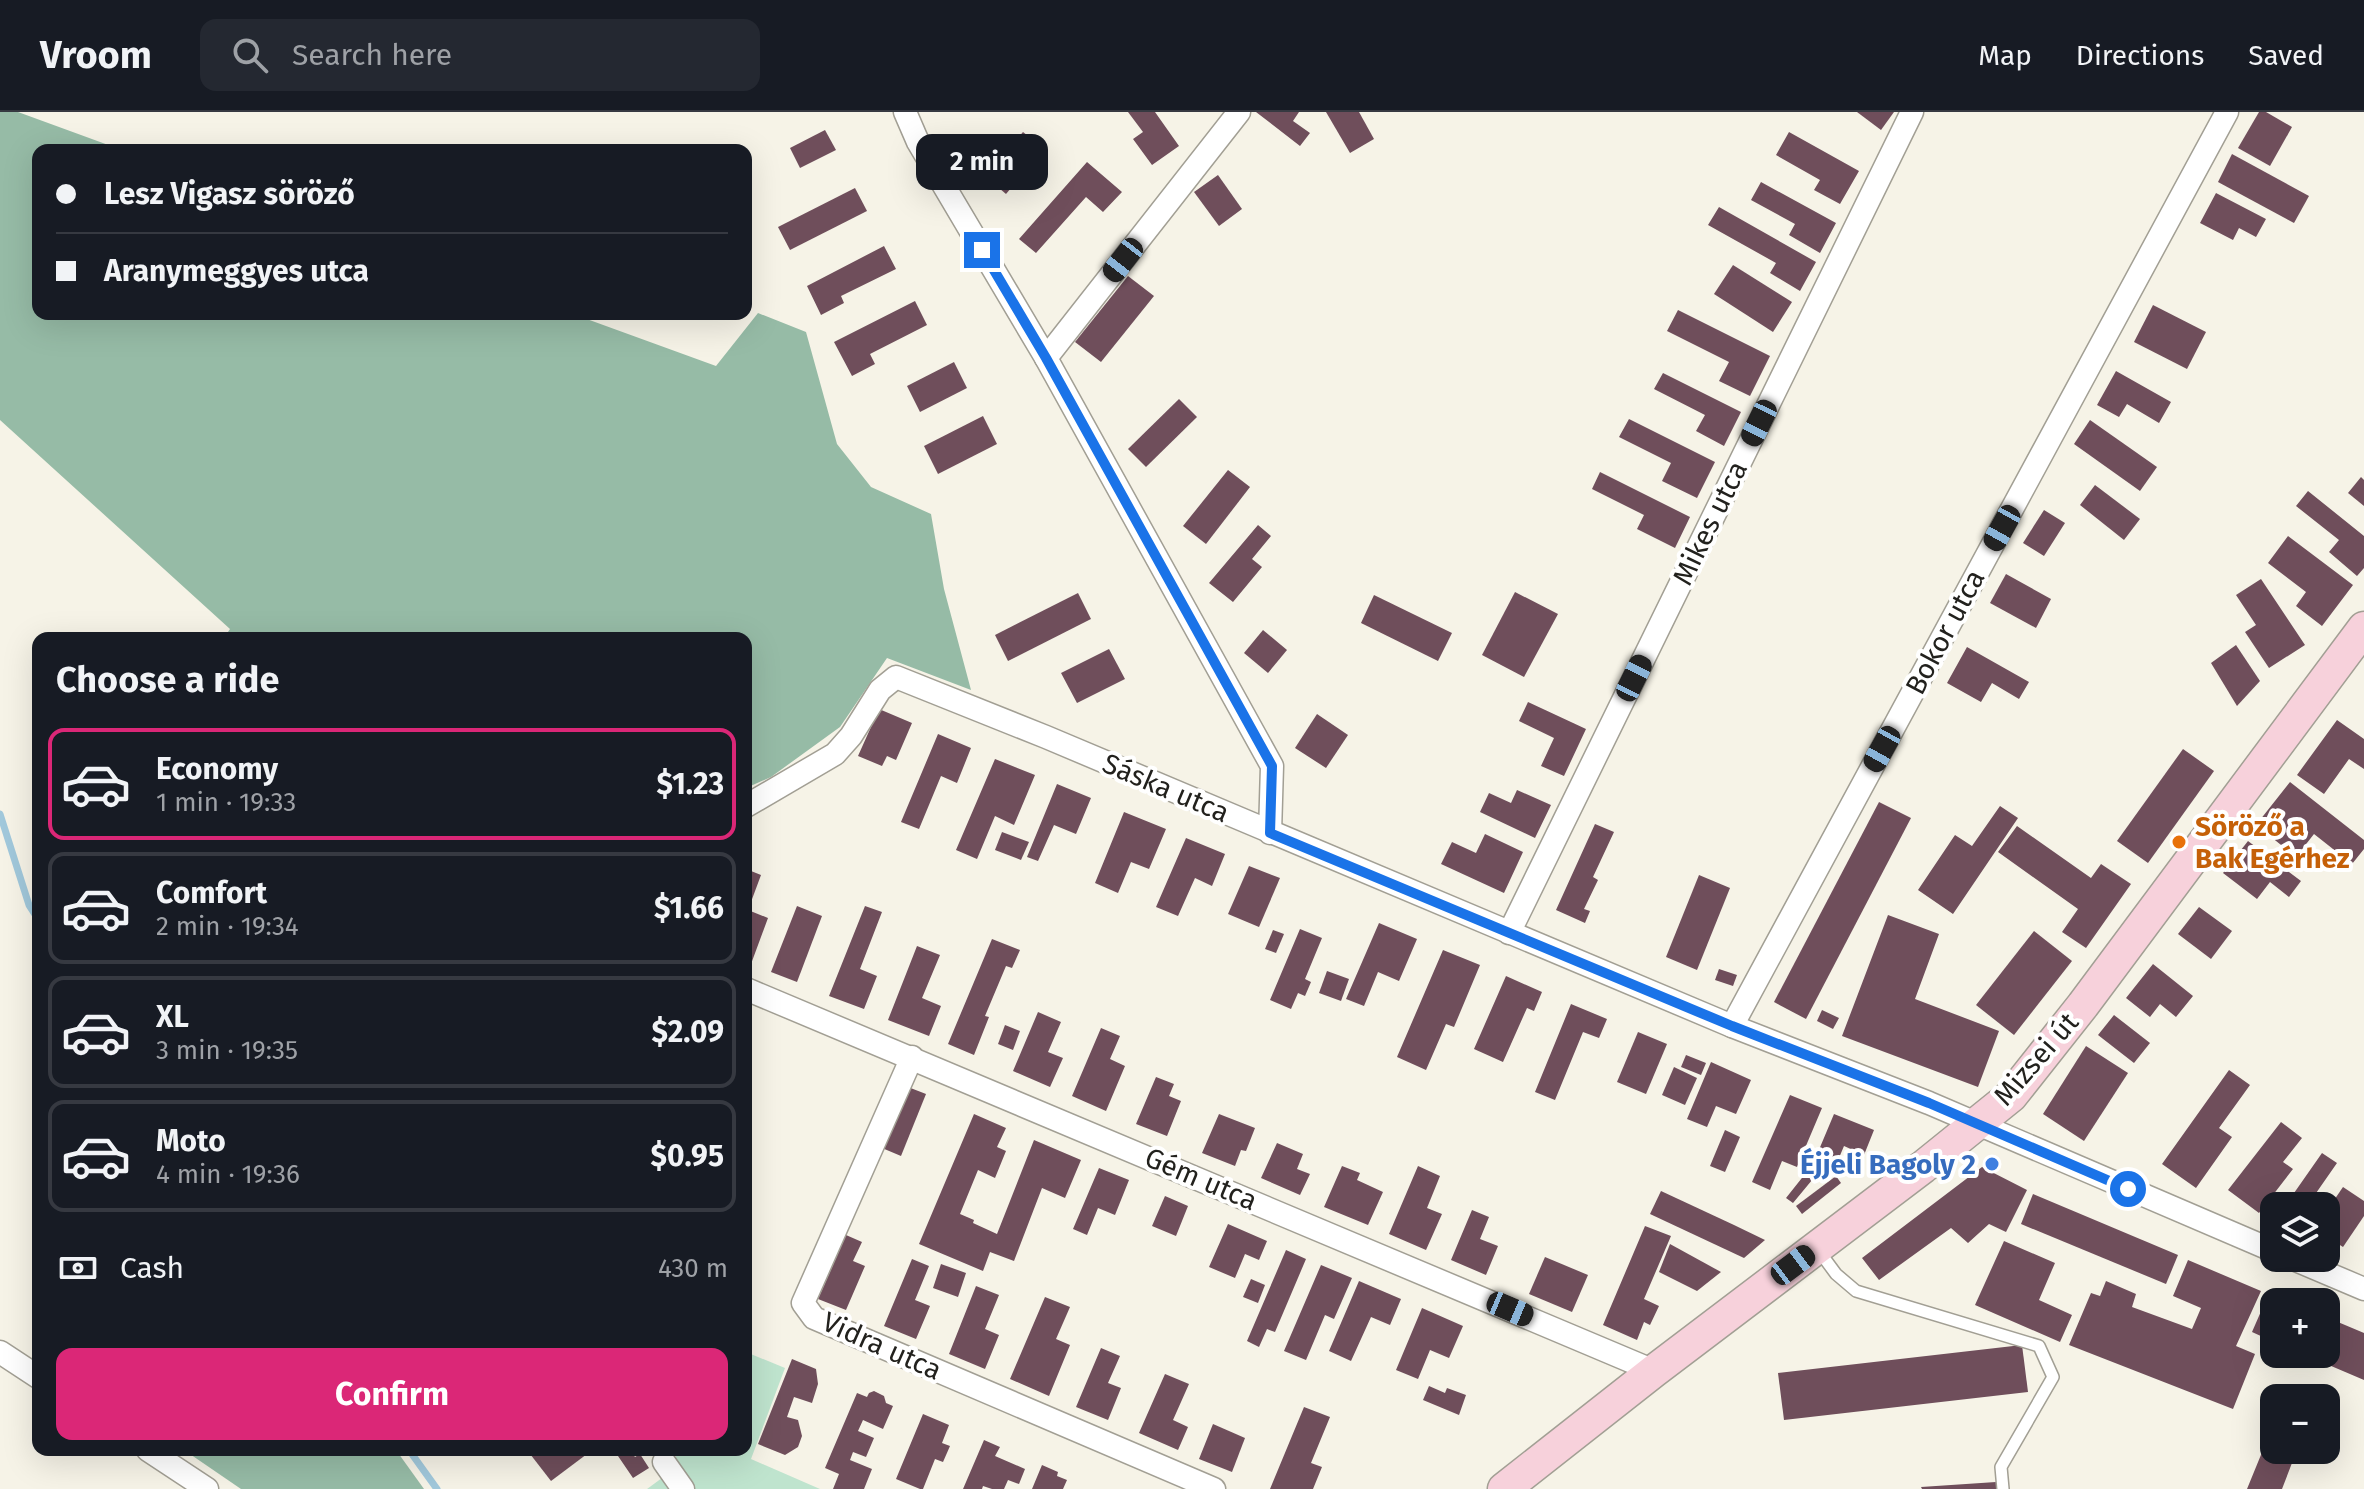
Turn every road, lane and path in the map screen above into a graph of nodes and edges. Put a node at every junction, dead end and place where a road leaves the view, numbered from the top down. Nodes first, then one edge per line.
1 (905, 112) edge
2 (1239, 112) edge
3 (1912, 112) edge
4 (2227, 112) edge
5 (1046, 358) junction
6 (2363, 633) edge
7 (752, 802) edge
8 (1270, 833) junction
9 (1509, 933) junction
10 (752, 991) edge
11 (1732, 1026) junction
12 (912, 1057) junction
13 (1976, 1124) junction
14 (2260, 1245) edge
15 (1816, 1248) junction
16 (2324, 1272) edge
17 (2364, 1289) edge
18 (0, 1352) edge
19 (1654, 1371) junction
20 (32, 1373) edge
21 (157, 1456) edge
22 (664, 1462) dead end
23 (207, 1489) edge
24 (683, 1489) edge
25 (1214, 1489) edge
26 (1504, 1489) edge
27 (2003, 1489) edge

1 - 5 street
2 - 5 street
3 - 9 street, Mikes utca
4 - 11 street, Bokor utca
5 - 8 street
6 - 13 main road, Mizsei út
7 - 8 street, Sáska utca
8 - 9 street, Sáska utca
9 - 11 street, Sáska utca
10 - 12 street, Gém utca
11 - 13 street, Sáska utca
12 - 19 street, Gém utca
12 - 25 street, Vidra utca
13 - 14 street, Sáska utca
13 - 15 main road, Mizsei út
15 - 19 main road, Mizsei út
15 - 27 lane
16 - 17 street
18 - 20 street
19 - 26 main road, Mizsei út
21 - 23 street
22 - 24 street

